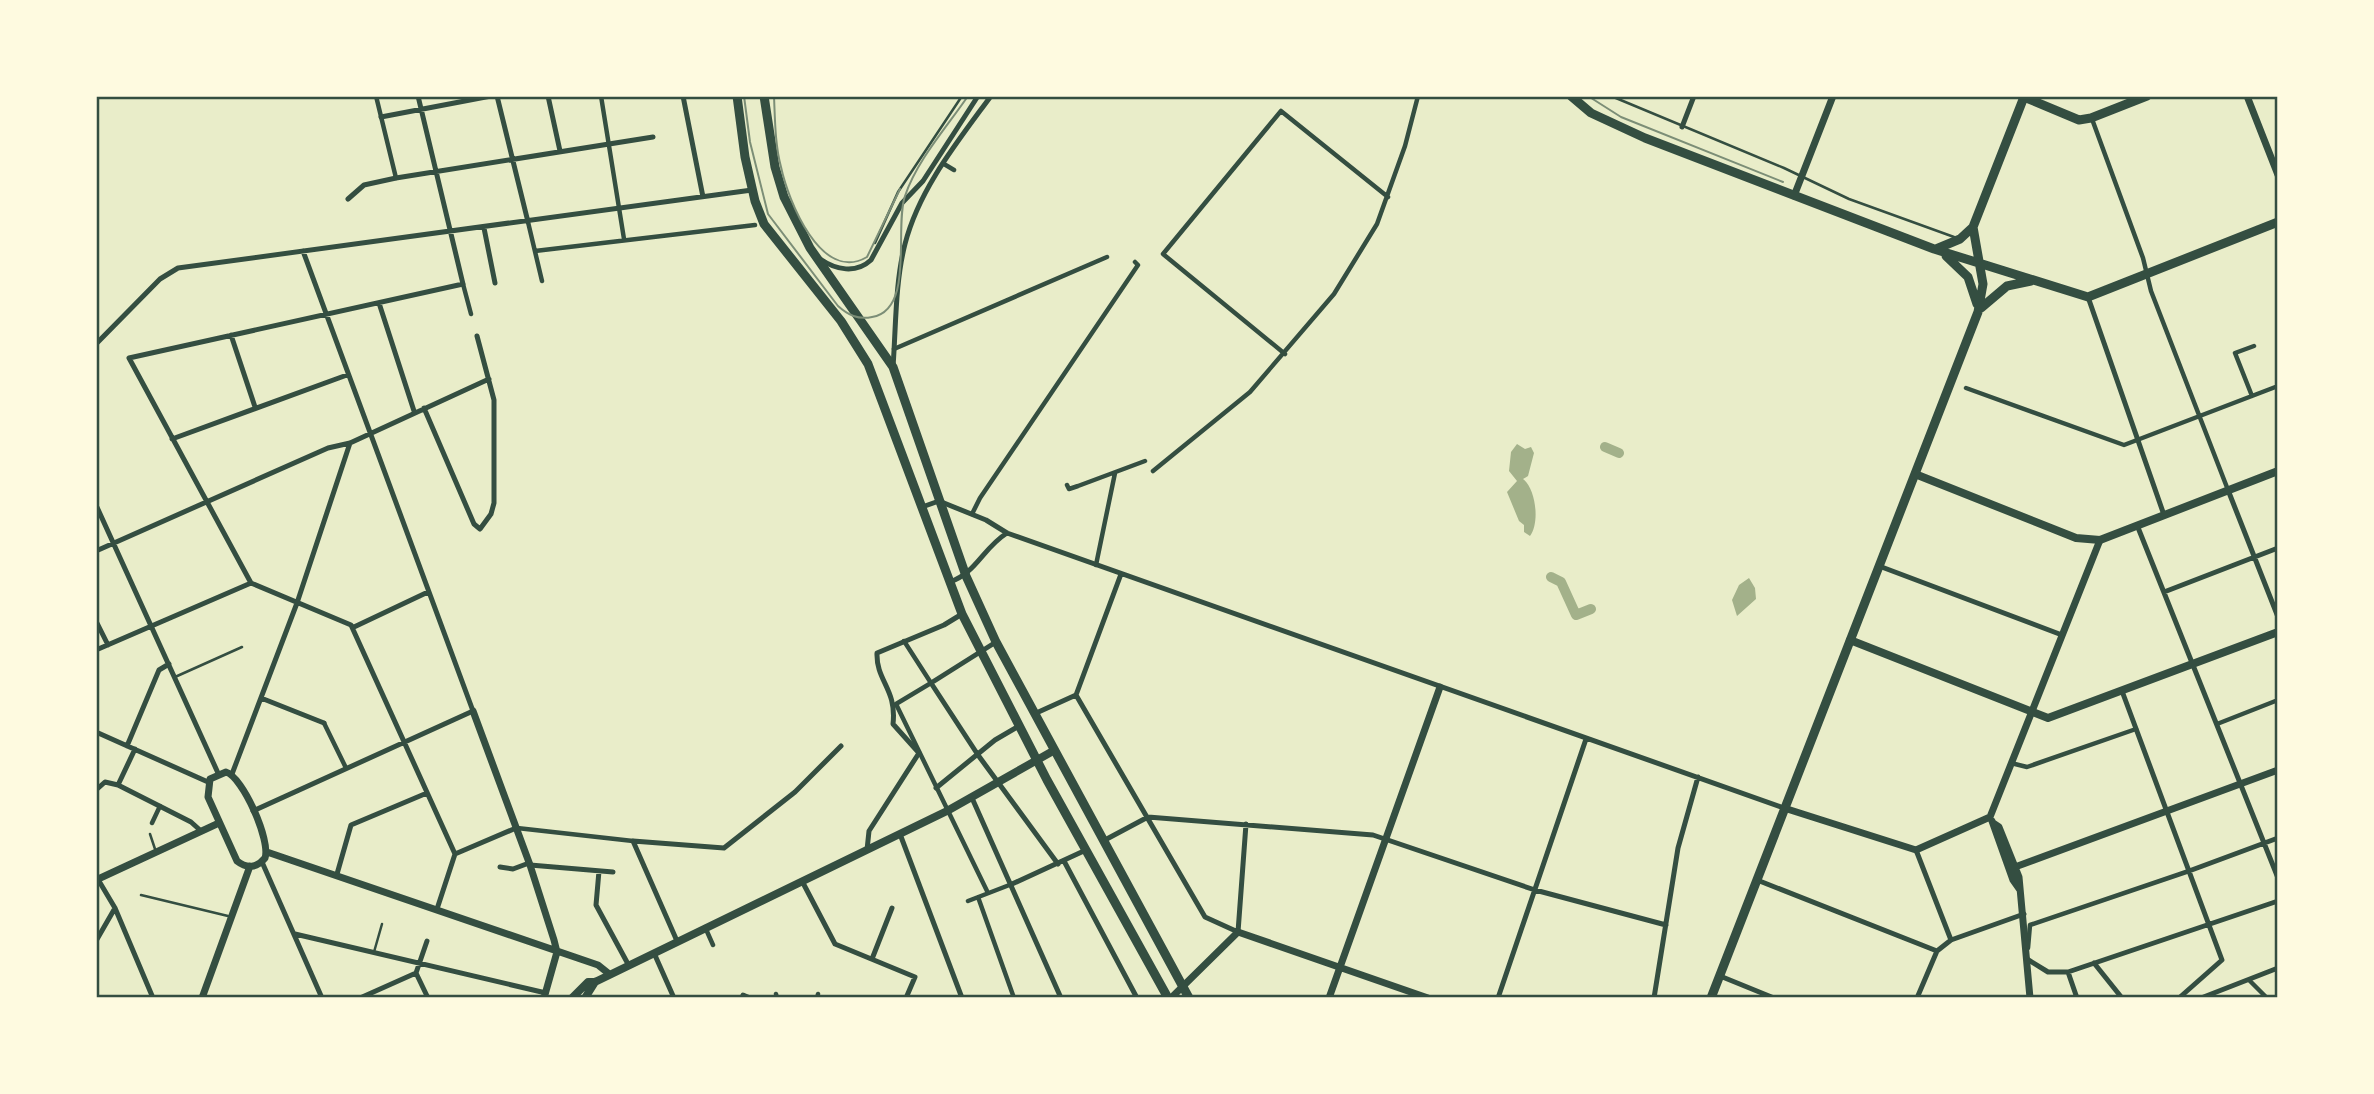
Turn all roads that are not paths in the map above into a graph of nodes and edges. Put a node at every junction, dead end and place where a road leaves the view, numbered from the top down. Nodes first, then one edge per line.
1 (376, 96) edge
2 (418, 96) edge
3 (491, 96) edge
4 (497, 96) edge
5 (548, 96) edge
6 (601, 96) edge
7 (683, 96) edge
8 (737, 96) edge
9 (764, 96) edge
10 (962, 96) edge
11 (978, 96) edge
12 (991, 96) edge
13 (1418, 96) edge
14 (1571, 96) edge
15 (1611, 96) edge
16 (1694, 96) edge
17 (1833, 96) edge
18 (2147, 96) edge
19 (2247, 96) edge
20 (2024, 97) edge
21 (421, 109) junction
22 (381, 117) junction
23 (2091, 118) junction
24 (1682, 127) junction
25 (653, 137) dead end
26 (610, 144) junction
27 (560, 151) junction
28 (512, 158) junction
29 (943, 164) junction
30 (436, 170) junction
31 (954, 170) dead end
32 (2278, 175) edge
33 (1801, 177) junction
34 (396, 178) junction
35 (752, 190) junction
36 (1794, 196) junction
37 (703, 197) junction
38 (1388, 197) junction
39 (348, 199) dead end
40 (620, 210) junction
41 (528, 222) junction
42 (2278, 222) edge
43 (755, 225) dead end
44 (1973, 227) junction
45 (484, 228) junction
46 (452, 232) junction
47 (624, 239) junction
48 (1963, 240) junction
49 (875, 243) dead end
50 (1934, 249) junction
51 (303, 251) junction
52 (535, 251) junction
53 (815, 255) junction
54 (1107, 257) dead end
55 (1135, 262) dead end
56 (1979, 263) junction
57 (2145, 275) junction
58 (542, 281) dead end
59 (2038, 281) junction
60 (463, 284) junction
61 (495, 284) dead end
62 (2088, 297) junction
63 (379, 303) junction
64 (1978, 312) junction
65 (471, 314) dead end
66 (325, 316) junction
67 (231, 335) junction
68 (477, 336) dead end
69 (96, 344) edge
70 (2254, 346) dead end
71 (894, 349) junction
72 (1285, 354) junction
73 (893, 367) junction
74 (347, 375) junction
75 (489, 379) junction
76 (2278, 386) edge
77 (1966, 388) dead end
78 (2252, 396) junction
79 (255, 407) junction
80 (424, 408) junction
81 (414, 411) junction
82 (2200, 417) junction
83 (368, 433) junction
84 (172, 439) junction
85 (2138, 441) junction
86 (350, 443) junction
87 (1145, 461) dead end
88 (1153, 471) dead end
89 (2278, 471) edge
90 (1115, 473) junction
91 (1915, 474) junction
92 (1068, 485) dead end
93 (2228, 490) junction
94 (939, 501) junction
95 (205, 502) junction
96 (96, 505) edge
97 (922, 507) junction
98 (972, 514) junction
99 (2164, 515) junction
100 (2137, 525) junction
101 (1007, 533) junction
102 (2100, 540) junction
103 (114, 543) junction
104 (2278, 548) edge
105 (96, 551) edge
106 (2254, 557) junction
107 (1096, 565) junction
108 (1879, 566) junction
109 (1121, 574) junction
110 (966, 576) junction
111 (251, 583) junction
112 (948, 583) junction
113 (428, 592) junction
114 (2164, 592) junction
115 (297, 603) junction
116 (962, 614) junction
117 (2278, 617) edge
118 (96, 621) edge
119 (151, 625) junction
120 (354, 628) junction
121 (2278, 632) edge
122 (2062, 635) junction
123 (1850, 640) junction
124 (904, 641) junction
125 (996, 642) junction
126 (108, 645) junction
127 (242, 647) dead end
128 (96, 650) edge
129 (981, 651) junction
130 (169, 664) junction
131 (2192, 664) junction
132 (175, 677) junction
133 (931, 683) junction
134 (1440, 687) junction
135 (2122, 691) junction
136 (1076, 695) junction
137 (261, 698) junction
138 (2278, 700) edge
139 (896, 704) junction
140 (472, 711) junction
141 (2031, 713) junction
142 (1034, 714) junction
143 (324, 723) joint
144 (2217, 724) junction
145 (1019, 726) junction
146 (2136, 729) junction
147 (96, 732) edge
148 (1587, 739) junction
149 (405, 742) junction
150 (127, 746) junction
151 (841, 746) dead end
152 (135, 749) junction
153 (1053, 751) junction
154 (919, 753) junction
155 (978, 755) junction
156 (1037, 761) junction
157 (2011, 763) junction
158 (346, 768) junction
159 (2278, 770) edge
160 (218, 773) junction
161 (232, 774) junction
162 (1698, 777) junction
163 (208, 782) junction
164 (999, 784) junction
165 (2240, 784) junction
166 (118, 785) junction
167 (936, 788) junction
168 (96, 790) edge
169 (427, 793) junction
170 (972, 798) junction
171 (161, 805) junction
172 (1784, 808) junction
173 (253, 811) junction
174 (947, 811) junction
175 (2166, 811) junction
176 (1148, 817) junction
177 (1991, 820) junction
178 (152, 823) dead end
179 (219, 823) junction
180 (1246, 824) junction
181 (516, 828) junction
182 (201, 831) junction
183 (150, 834) dead end
184 (900, 834) junction
185 (2278, 838) edge
186 (1386, 839) junction
187 (633, 841) junction
188 (1103, 841) junction
189 (2264, 843) junction
190 (867, 850) junction
191 (1086, 850) junction
192 (1916, 850) junction
193 (156, 852) junction
194 (267, 852) junction
195 (456, 854) junction
196 (262, 862) junction
197 (1061, 862) junction
198 (530, 864) junction
199 (250, 866) junction
200 (500, 867) dead end
201 (2015, 867) junction
202 (599, 871) junction
203 (2189, 871) junction
204 (613, 872) dead end
205 (337, 874) junction
206 (97, 878) edge
207 (2278, 878) edge
208 (1757, 880) junction
209 (802, 881) junction
210 (1012, 884) junction
211 (1535, 890) junction
212 (2020, 891) junction
213 (988, 893) junction
214 (141, 895) dead end
215 (978, 897) junction
216 (968, 901) dead end
217 (2278, 901) edge
218 (115, 908) junction
219 (892, 908) dead end
220 (438, 909) junction
221 (2024, 915) junction
222 (232, 916) junction
223 (382, 924) dead end
224 (1666, 925) junction
225 (2209, 925) junction
226 (705, 927) junction
227 (1238, 932) junction
228 (295, 934) junction
229 (1951, 940) junction
230 (96, 941) edge
231 (427, 941) dead end
232 (677, 941) junction
233 (713, 944) dead end
234 (1937, 951) junction
235 (374, 952) junction
236 (557, 952) junction
237 (654, 952) junction
238 (872, 959) junction
239 (2027, 959) junction
240 (420, 963) junction
241 (2094, 963) junction
242 (628, 964) junction
243 (1340, 967) junction
244 (2278, 968) edge
245 (2068, 972) junction
246 (416, 973) junction
247 (608, 973) junction
248 (1720, 976) junction
249 (2248, 979) junction
250 (595, 982) junction
251 (1183, 986) junction
252 (545, 996) edge
253 (742, 996) edge
254 (153, 998) edge
255 (202, 998) edge
256 (322, 998) edge
257 (360, 998) edge
258 (428, 998) edge
259 (572, 998) edge
260 (585, 998) edge
261 (674, 998) edge
262 (750, 998) edge
263 (906, 998) edge
264 (962, 998) edge
265 (1014, 998) edge
266 (1061, 998) edge
267 (1137, 998) edge
268 (1169, 998) edge
269 (1189, 998) edge
270 (1329, 998) edge
271 (1428, 998) edge
272 (1498, 998) edge
273 (1654, 998) edge
274 (1711, 998) edge
275 (1774, 998) edge
276 (1917, 998) edge
277 (2030, 998) edge
278 (2077, 998) edge
279 (2122, 998) edge
280 (2179, 998) edge
281 (2201, 998) edge
282 (2267, 998) edge

1 - 22 street
2 - 21 street
3 - 21 street
4 - 28 street
5 - 27 street
6 - 26 street
7 - 37 street
8 - 35 main road
9 - 53 main road
10 - 49 lane
11 - 53 street
12 - 29 street
13 - 38 street
14 - 36 main road
15 - 24 lane
16 - 24 street
17 - 33 street
18 - 23 main road
19 - 32 street
20 - 23 main road
20 - 44 main road
21 - 22 street
21 - 30 street
22 - 34 street
23 - 57 street
24 - 33 lane
25 - 26 street
26 - 27 street
26 - 40 street
27 - 28 street
28 - 30 street
28 - 41 street
29 - 31 street
29 - 71 street
30 - 34 street
30 - 46 street
33 - 36 street
33 - 48 lane
34 - 39 street
35 - 37 street
35 - 97 main road
36 - 50 main road
37 - 40 street
38 - 72 street
38 - 72 street
40 - 41 street
40 - 47 street
41 - 45 street
41 - 52 street
42 - 57 main road
43 - 47 street
44 - 48 main road
44 - 56 main road
45 - 46 street
45 - 61 street
46 - 51 street
46 - 60 street
47 - 52 street
48 - 50 main road
50 - 56 main road
50 - 64 main road
51 - 66 street
51 - 69 street
52 - 58 street
53 - 73 main road
54 - 71 street
55 - 98 street
56 - 59 main road
56 - 64 main road
57 - 62 main road
57 - 82 street
59 - 62 main road
59 - 64 main road
60 - 63 street
60 - 65 street
62 - 85 street
63 - 66 street
63 - 81 street
64 - 91 main road
66 - 67 street
66 - 74 street
67 - 79 street
67 - 84 street
68 - 75 street
70 - 78 street
71 - 73 street
72 - 88 street
73 - 94 main road
74 - 79 street
74 - 83 street
75 - 80 street
75 - 80 street
76 - 78 street
77 - 85 street
78 - 82 street
79 - 84 street
80 - 81 street
81 - 83 street
82 - 85 street
82 - 93 street
83 - 86 street
83 - 113 street
84 - 95 street
85 - 99 street
86 - 95 street
86 - 115 street
87 - 90 street
89 - 93 main road
90 - 92 street
90 - 107 street
91 - 102 main road
91 - 108 main road
93 - 99 main road
93 - 106 street
94 - 97 street
94 - 98 street
94 - 110 main road
95 - 103 street
95 - 111 street
96 - 103 street
97 - 112 main road
98 - 101 street
99 - 100 main road
100 - 102 main road
100 - 114 street
101 - 107 street
101 - 110 street
102 - 122 street
103 - 105 street
103 - 119 street
104 - 106 street
106 - 114 street
106 - 117 street
107 - 109 street
108 - 122 street
108 - 123 main road
109 - 134 street
109 - 136 street
110 - 112 street
110 - 125 main road
111 - 115 street
111 - 119 street
112 - 116 main road
113 - 120 street
113 - 140 street
114 - 131 street
115 - 120 street
115 - 137 street
116 - 124 street
116 - 129 main road
118 - 126 street
119 - 126 street
119 - 130 street
120 - 149 street
121 - 131 main road
122 - 141 street
123 - 141 main road
123 - 172 main road
124 - 133 street
124 - 139 street
125 - 129 street
125 - 142 main road
126 - 128 street
127 - 132 lane
129 - 133 street
129 - 145 main road
130 - 132 street
130 - 150 street
131 - 135 main road
131 - 144 street
132 - 160 street
133 - 139 street
133 - 155 street
134 - 148 street
134 - 186 street
135 - 141 main road
135 - 146 street
136 - 142 street
136 - 176 street
137 - 143 street
137 - 161 street
138 - 144 street
139 - 154 street
139 - 154 street
140 - 149 street
140 - 181 street
141 - 157 street
142 - 153 main road
143 - 158 street
144 - 165 street
145 - 155 street
145 - 156 main road
146 - 157 street
146 - 175 street
147 - 150 street
148 - 162 street
148 - 211 street
149 - 158 street
149 - 169 street
150 - 152 street
151 - 187 street
152 - 163 street
152 - 166 street
153 - 156 main road
153 - 188 main road
154 - 167 street
154 - 190 street
155 - 164 street
155 - 167 street
156 - 164 main road
156 - 191 main road
157 - 177 street
158 - 173 street
159 - 165 street
160 - 161 street
160 - 163 street
161 - 173 street
162 - 172 street
162 - 224 street
163 - 179 street
164 - 170 main road
164 - 197 street
165 - 175 street
165 - 189 street
166 - 168 street
166 - 171 street
167 - 174 street
169 - 195 street
169 - 205 street
170 - 174 main road
170 - 210 street
171 - 178 street
171 - 182 street
172 - 192 street
172 - 208 main road
173 - 194 street
174 - 184 main road
174 - 213 street
175 - 201 street
175 - 203 street
176 - 180 street
176 - 188 street
176 - 227 street
177 - 192 street
177 - 201 street
177 - 212 street
179 - 182 street
179 - 199 street
180 - 186 street
180 - 227 street
181 - 187 street
181 - 195 street
181 - 198 street
182 - 193 street
183 - 193 lane
184 - 190 main road
184 - 264 street
185 - 189 street
186 - 211 street
186 - 243 street
187 - 232 street
188 - 251 main road
189 - 203 street
189 - 207 street
190 - 209 main road
191 - 197 street
191 - 268 main road
192 - 229 street
193 - 206 street
194 - 196 street
194 - 205 street
195 - 220 street
196 - 199 street
196 - 228 street
197 - 210 street
197 - 267 street
198 - 200 street
198 - 202 street
198 - 236 street
199 - 222 street
201 - 212 street
202 - 204 street
202 - 242 street
203 - 225 street
203 - 239 street
205 - 220 street
206 - 218 street
208 - 234 street
208 - 248 main road
209 - 226 main road
209 - 238 street
210 - 213 street
210 - 266 street
211 - 224 street
211 - 272 street
212 - 221 street
213 - 215 street
214 - 222 lane
215 - 216 street
215 - 265 street
217 - 225 street
218 - 230 street
218 - 254 street
219 - 238 street
220 - 236 street
221 - 229 street
221 - 239 street
222 - 255 street
223 - 235 lane
224 - 273 street
225 - 241 street
225 - 280 street
226 - 232 main road
226 - 233 street
227 - 243 street
227 - 251 street
228 - 235 street
228 - 256 street
229 - 234 street
231 - 240 street
232 - 237 main road
234 - 276 street
235 - 240 street
236 - 247 street
236 - 252 street
237 - 242 main road
237 - 261 street
238 - 263 street
239 - 245 street
239 - 277 street
240 - 246 street
240 - 252 street
241 - 245 street
241 - 279 street
242 - 247 main road
243 - 270 street
243 - 271 street
244 - 249 street
245 - 278 street
246 - 257 street
246 - 258 street
247 - 250 main road
248 - 274 main road
248 - 275 street
249 - 281 street
249 - 282 street
250 - 259 main road
250 - 260 main road
251 - 268 street
251 - 269 main road
253 - 262 street

